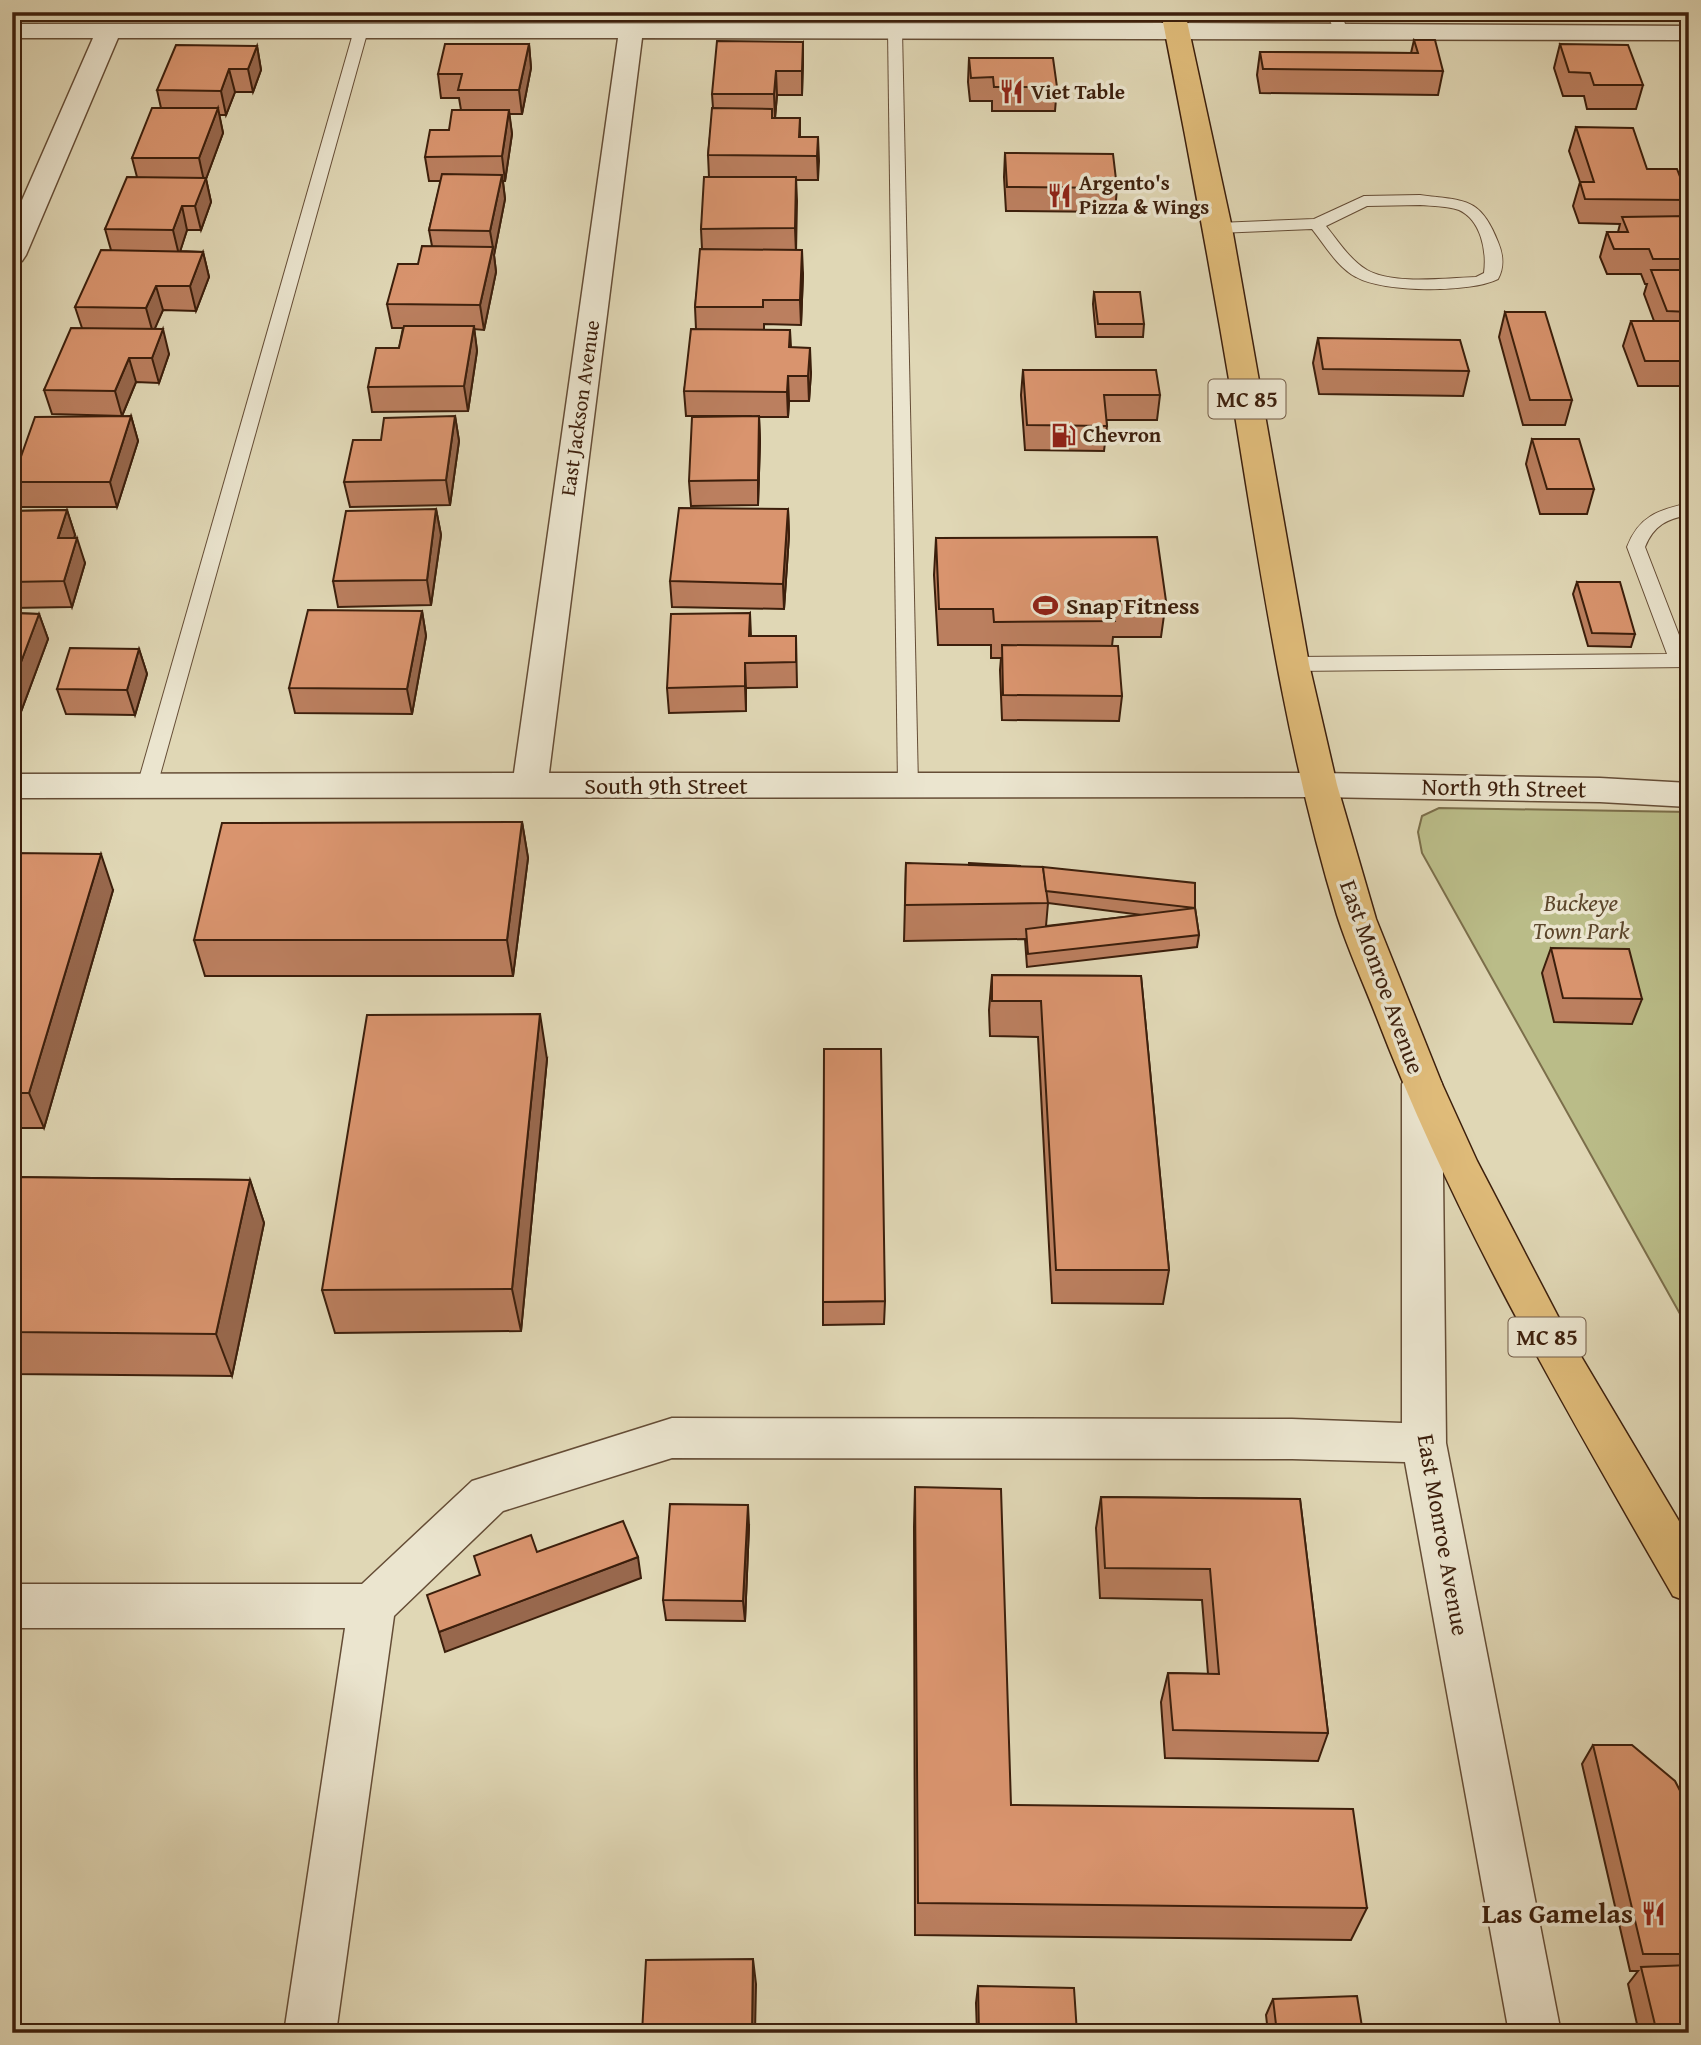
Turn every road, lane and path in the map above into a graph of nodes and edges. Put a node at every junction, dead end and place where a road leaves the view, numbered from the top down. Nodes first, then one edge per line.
1 (1175, 21) edge
2 (1337, 22) edge
3 (1685, 29) edge
4 (361, 30) junction
5 (631, 30) junction
6 (895, 30) junction
7 (12, 31) edge
8 (108, 32) junction
9 (1317, 224) junction
10 (1218, 229) junction
11 (12, 255) edge
12 (1689, 509) edge
13 (1684, 660) edge
14 (1292, 664) junction
15 (1320, 785) junction
16 (12, 786) edge
17 (147, 786) junction
18 (530, 786) junction
19 (908, 786) junction
20 (1689, 795) edge
21 (1422, 1084) junction
22 (1424, 1443) junction
23 (1689, 1581) edge
24 (12, 1606) edge
25 (372, 1606) junction
26 (310, 2033) edge
27 (1535, 2033) edge

1 - 2 street
1 - 6 street
1 - 10 main road, East Monroe Avenue / MC 85
2 - 3 street
4 - 5 street
4 - 8 street
4 - 17 lane
5 - 6 street
5 - 18 street, East Jackson Avenue
6 - 19 lane
7 - 8 street
8 - 11 street
9 - 9 lane
9 - 10 lane
10 - 14 main road, East Monroe Avenue / MC 85
12 - 13 lane
13 - 14 lane
14 - 15 main road, East Monroe Avenue / MC 85
15 - 19 street, South 9th Street
15 - 20 street, North 9th Street
15 - 21 main road, East Monroe Avenue / MC 85
16 - 17 street, South 9th Street
17 - 18 street, South 9th Street
18 - 19 street, South 9th Street
21 - 22 street, East Monroe Avenue
21 - 23 main road, MC 85
22 - 25 street
22 - 27 street, East Monroe Avenue
24 - 25 street
25 - 26 street

